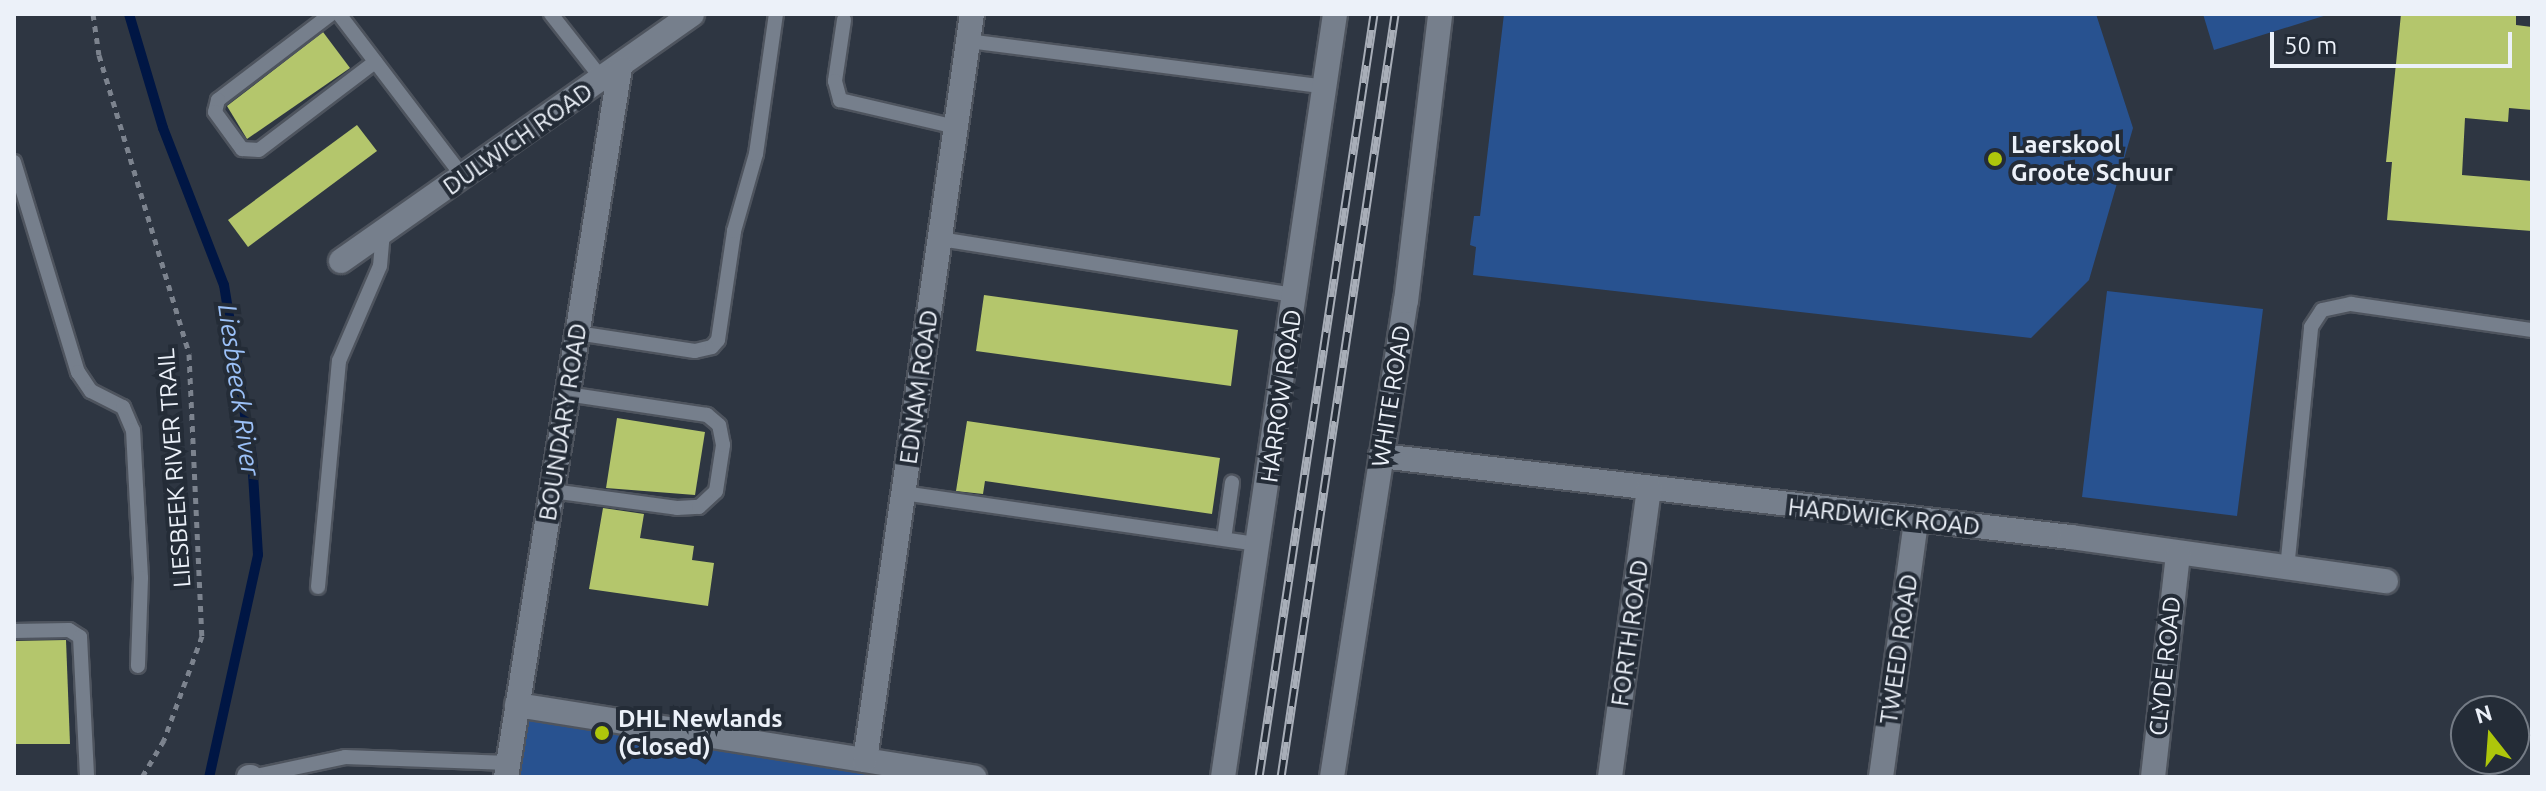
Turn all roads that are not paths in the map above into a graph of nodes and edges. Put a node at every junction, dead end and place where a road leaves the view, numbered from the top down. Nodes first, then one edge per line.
1 (331, 14) edge
2 (339, 14) edge
3 (551, 14) edge
4 (692, 14) edge
5 (776, 14) edge
6 (972, 14) edge
7 (1335, 14) edge
8 (1440, 14) edge
9 (844, 20) dead end
10 (968, 41) junction
11 (375, 62) junction
12 (612, 74) junction
13 (1325, 87) junction
14 (956, 127) junction
15 (14, 162) edge
16 (463, 177) junction
17 (383, 232) junction
18 (940, 239) junction
19 (341, 261) dead end
20 (1295, 295) junction
21 (2532, 330) edge
22 (577, 333) junction
23 (567, 394) junction
24 (1381, 456) junction
25 (1232, 483) dead end
26 (1649, 489) junction
27 (552, 491) junction
28 (903, 493) junction
29 (1916, 521) junction
30 (1224, 539) junction
31 (1259, 544) junction
32 (2178, 555) junction
33 (2287, 569) junction
34 (2386, 581) dead end
35 (318, 587) dead end
36 (14, 631) edge
37 (138, 666) dead end
38 (517, 705) junction
39 (865, 760) junction
40 (508, 770) edge
41 (87, 777) edge
42 (250, 777) edge
43 (974, 777) edge
44 (1223, 777) edge
45 (1332, 777) edge
46 (1610, 777) edge
47 (1881, 777) edge
48 (2153, 777) edge

1 - 11 lane
2 - 11 lane
3 - 12 lane
4 - 12 street, DULWICH ROAD
5 - 22 lane
6 - 10 street, EDNAM ROAD
7 - 13 street, HARROW ROAD
8 - 24 street, WHITE ROAD
9 - 14 lane
10 - 13 lane
10 - 14 street, EDNAM ROAD
11 - 16 lane
12 - 16 street, DULWICH ROAD
12 - 22 street, BOUNDARY ROAD
13 - 20 street, HARROW ROAD
14 - 18 street, EDNAM ROAD
15 - 37 lane
16 - 17 street, DULWICH ROAD
17 - 19 street, DULWICH ROAD
17 - 35 lane
18 - 20 lane
18 - 28 street, EDNAM ROAD
20 - 31 street, HARROW ROAD
21 - 33 lane
22 - 23 street, BOUNDARY ROAD
23 - 27 street, BOUNDARY ROAD
23 - 27 lane
24 - 26 street, HARDWICK ROAD
24 - 45 street, WHITE ROAD
25 - 30 lane
26 - 29 street, HARDWICK ROAD
26 - 46 street, FORTH ROAD
27 - 38 street, BOUNDARY ROAD
28 - 30 lane
28 - 39 street, EDNAM ROAD
29 - 32 street, HARDWICK ROAD
29 - 47 street, TWEED ROAD
30 - 31 lane
31 - 44 street, HARROW ROAD
32 - 33 street, HARDWICK ROAD
32 - 48 street, CLYDE ROAD
33 - 34 street, HARDWICK ROAD
36 - 41 lane
38 - 39 street
38 - 40 street, BOUNDARY ROAD
39 - 43 street
40 - 42 lane

